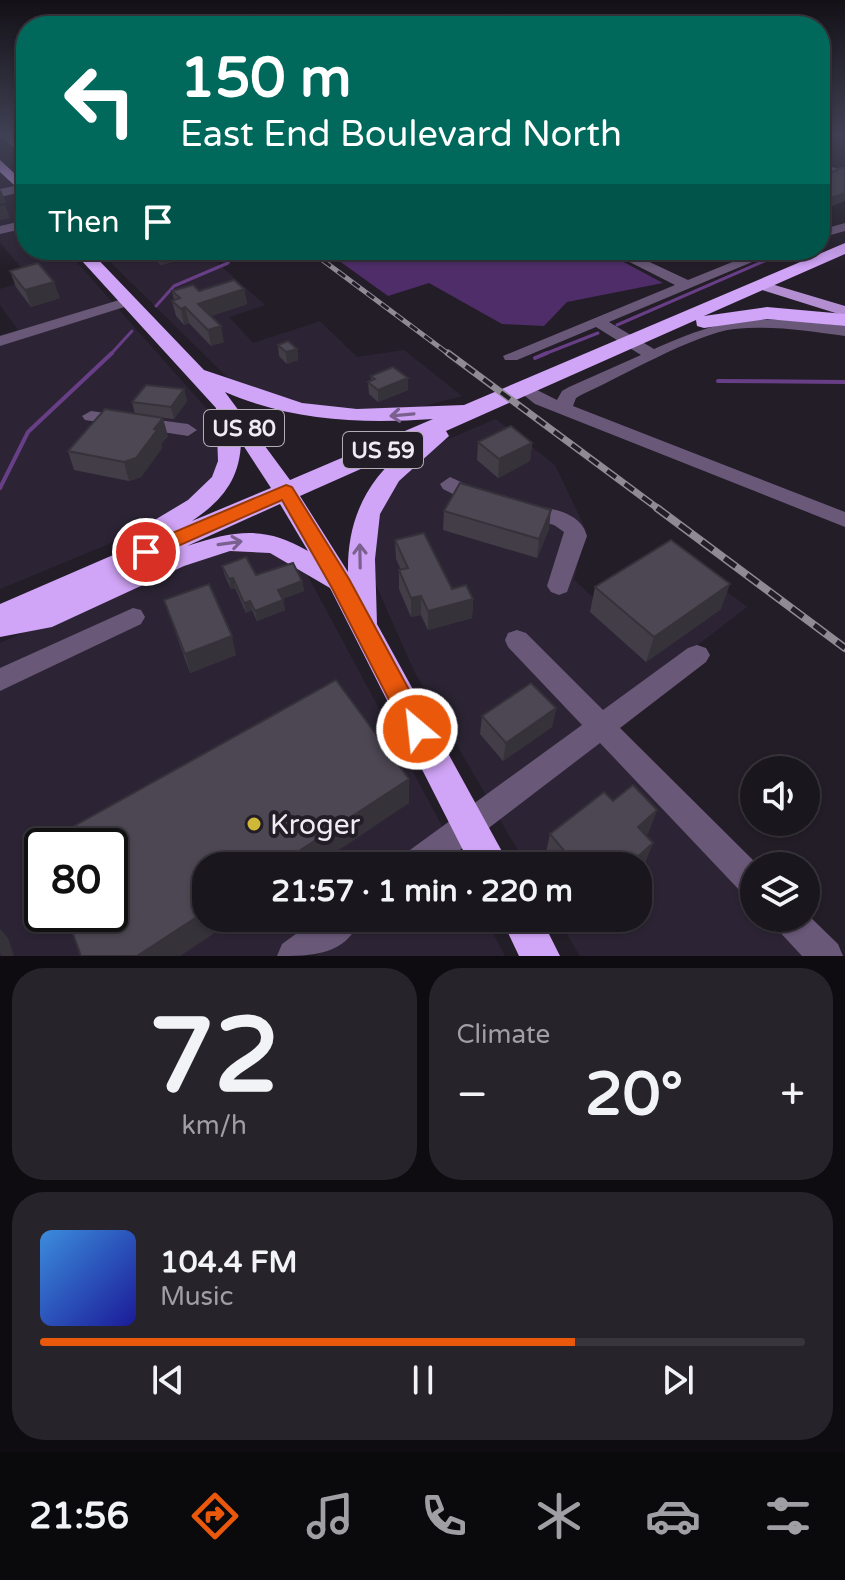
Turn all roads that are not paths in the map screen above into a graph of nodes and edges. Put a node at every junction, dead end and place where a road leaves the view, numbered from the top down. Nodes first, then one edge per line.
1 (90, 260) edge
2 (634, 260) edge
3 (749, 260) edge
4 (818, 260) edge
5 (688, 285) junction
6 (761, 285) junction
7 (129, 301) junction
8 (845, 311) edge
9 (845, 320) edge
10 (597, 321) junction
11 (845, 331) edge
12 (654, 332) junction
13 (0, 341) edge
14 (632, 342) junction
15 (653, 355) junction
16 (511, 356) dead end
17 (194, 371) junction
18 (525, 389) junction
19 (222, 401) junction
20 (564, 406) junction
21 (480, 408) junction
22 (91, 416) dead end
23 (188, 430) dead end
24 (450, 484) dead end
25 (286, 491) junction
26 (845, 520) edge
27 (342, 585) junction
28 (559, 586) dead end
29 (63, 588) junction
30 (0, 616) edge
31 (133, 617) dead end
32 (0, 625) edge
33 (366, 633) junction
34 (517, 640) dead end
35 (697, 655) dead end
36 (0, 680) edge
37 (601, 728) junction
38 (468, 826) junction
39 (433, 852) edge
40 (483, 852) edge
41 (740, 869) edge
42 (326, 932) edge
43 (527, 932) edge
44 (802, 932) edge
45 (294, 956) edge
46 (540, 956) edge
47 (826, 956) edge

1 - 7 highway, US 80
2 - 5 street
3 - 5 street
4 - 6 highway, US 59
5 - 10 street
6 - 8 main road
6 - 12 highway, US 59
7 - 13 street
7 - 17 highway, US 80
9 - 12 highway
10 - 14 street
10 - 16 street
11 - 15 street
12 - 14 highway, US 59
14 - 15 street
14 - 18 highway, US 59
15 - 20 street
17 - 19 highway, US 80
21 -> 17 highway
18 - 20 street
18 - 21 highway, US 59
19 - 25 highway, US 80
19 - 29 highway
20 - 26 street
21 - 25 highway, US 59
33 -> 21 highway
22 - 23 street
24 - 28 street
25 - 27 highway, US 80
25 - 29 highway, US 59
32 -> 27 highway
27 - 33 highway, US 80
29 - 30 highway, US 59
31 - 36 street
33 - 38 highway, US 80
34 - 37 street
35 - 37 street
37 - 38 street
37 - 41 street
38 - 39 street
38 - 40 highway, US 80
42 - 45 street
43 - 46 highway
44 - 47 street

